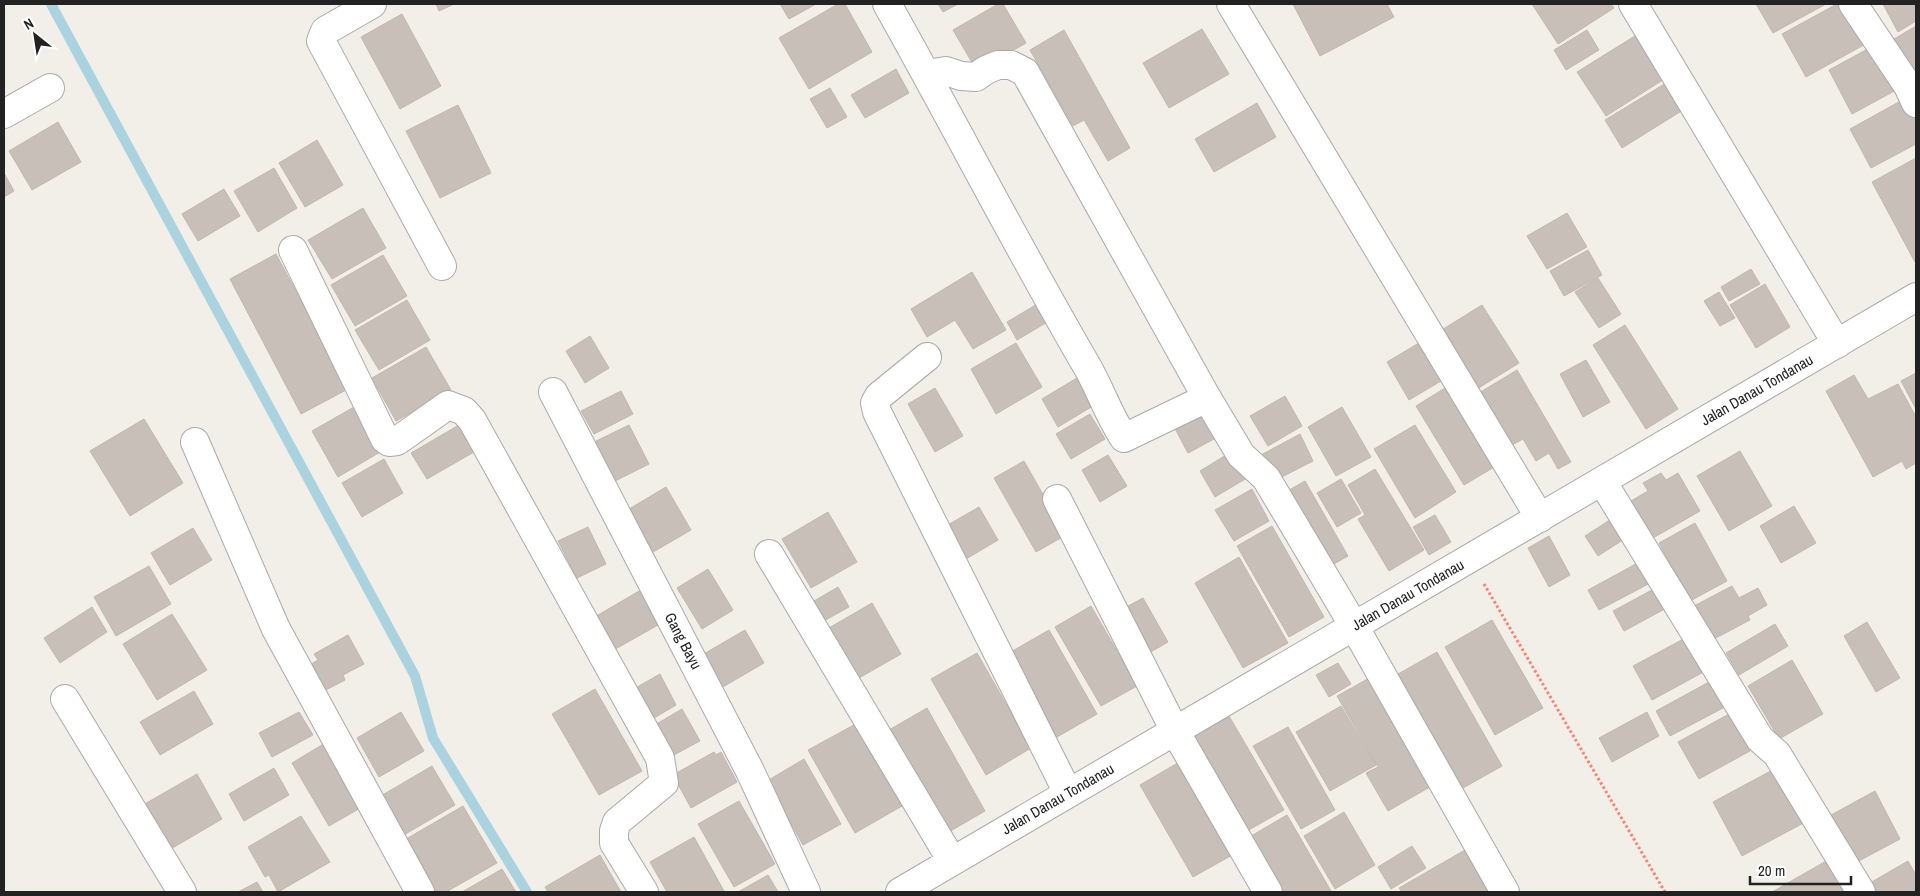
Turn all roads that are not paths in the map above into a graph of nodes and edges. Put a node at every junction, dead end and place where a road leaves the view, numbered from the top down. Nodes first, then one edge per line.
1 (372, 4) edge
2 (887, 4) edge
3 (1232, 4) edge
4 (1633, 4) edge
5 (1853, 4) edge
6 (926, 74) junction
7 (50, 88) dead end
8 (1916, 103) edge
9 (4, 114) edge
10 (293, 250) dead end
11 (442, 266) dead end
12 (1916, 297) edge
13 (1837, 344) junction
14 (927, 357) dead end
15 (553, 392) dead end
16 (1207, 398) junction
17 (196, 442) dead end
18 (1602, 481) junction
19 (1057, 499) dead end
20 (1540, 518) junction
21 (770, 554) dead end
22 (1354, 626) junction
23 (65, 699) dead end
24 (1175, 731) junction
25 (1068, 794) junction
26 (952, 862) junction
27 (182, 892) edge
28 (420, 892) edge
29 (644, 892) edge
30 (806, 892) edge
31 (900, 892) edge
32 (1268, 892) edge
33 (1505, 892) edge
34 (1862, 892) edge

1 - 11 street
2 - 6 street
3 - 20 street
4 - 13 street
5 - 8 street
6 - 16 street
6 - 16 street
7 - 9 street
10 - 29 street
12 - 13 street, Jalan Danau Tondanau
13 - 18 street, Jalan Danau Tondanau
14 - 25 street
15 - 30 street, Gang Bayu
16 - 22 street
17 - 28 street
18 - 20 street, Jalan Danau Tondanau
18 - 34 street
19 - 24 street
20 - 22 street, Jalan Danau Tondanau
21 - 26 street
22 - 24 street, Jalan Danau Tondanau
22 - 33 street
23 - 27 street
24 - 25 street, Jalan Danau Tondanau
24 - 32 street
25 - 26 street, Jalan Danau Tondanau
26 - 31 street, Jalan Danau Tondanau

